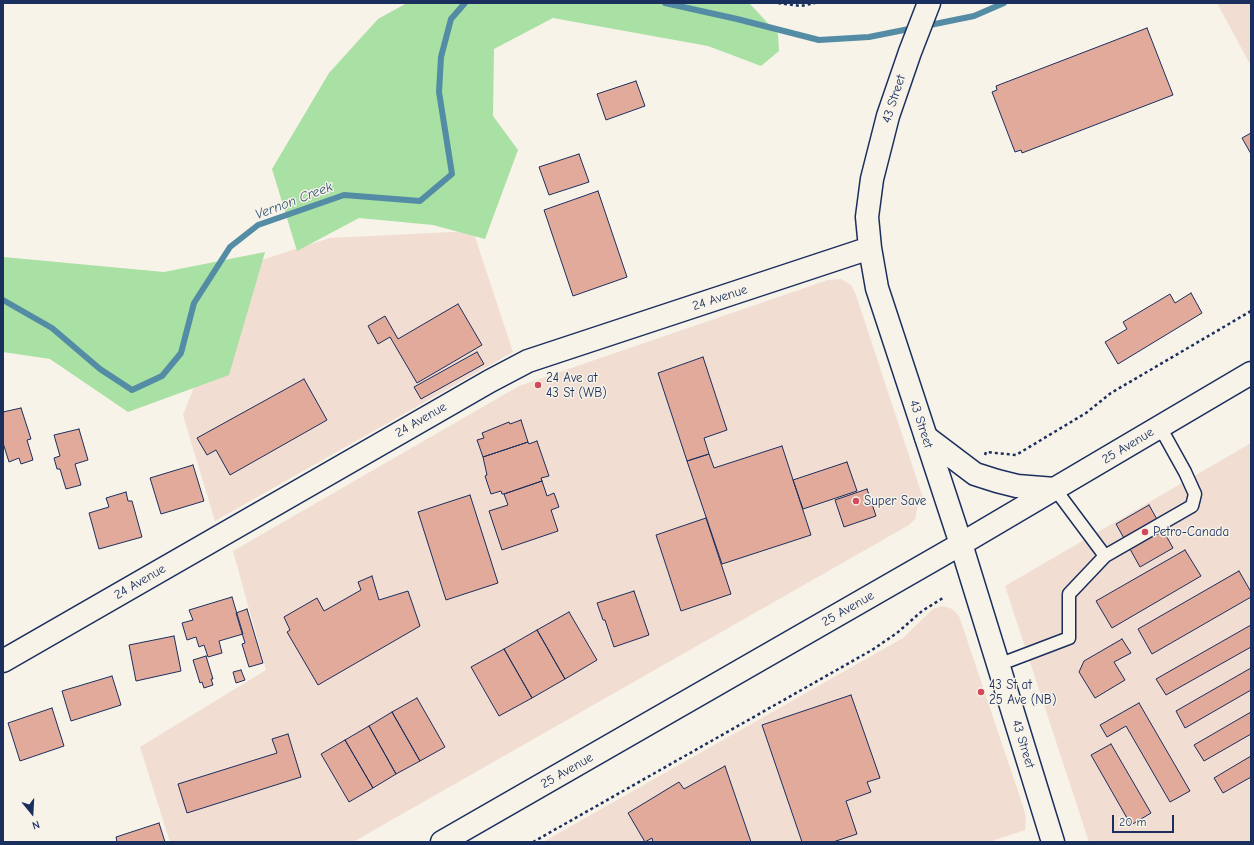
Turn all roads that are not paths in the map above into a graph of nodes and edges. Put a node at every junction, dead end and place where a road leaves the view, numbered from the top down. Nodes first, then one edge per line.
1 (929, 4) edge
2 (870, 248) junction
3 (1251, 373) edge
4 (1160, 427) junction
5 (926, 437) junction
6 (1055, 489) junction
7 (961, 544) junction
8 (1105, 556) junction
9 (3, 661) edge
10 (998, 665) junction
11 (1047, 841) edge
12 (442, 842) edge

1 - 2 street, 43 Street
2 - 5 street, 43 Street
2 - 9 street, 24 Avenue
3 - 4 street, 25 Avenue
4 - 6 street, 25 Avenue
4 - 8 lane
5 - 6 street
5 - 7 street, 43 Street
6 - 7 street, 25 Avenue
6 - 8 lane
7 - 10 street, 43 Street
7 - 12 street, 25 Avenue
8 - 10 lane
10 - 11 street, 43 Street

